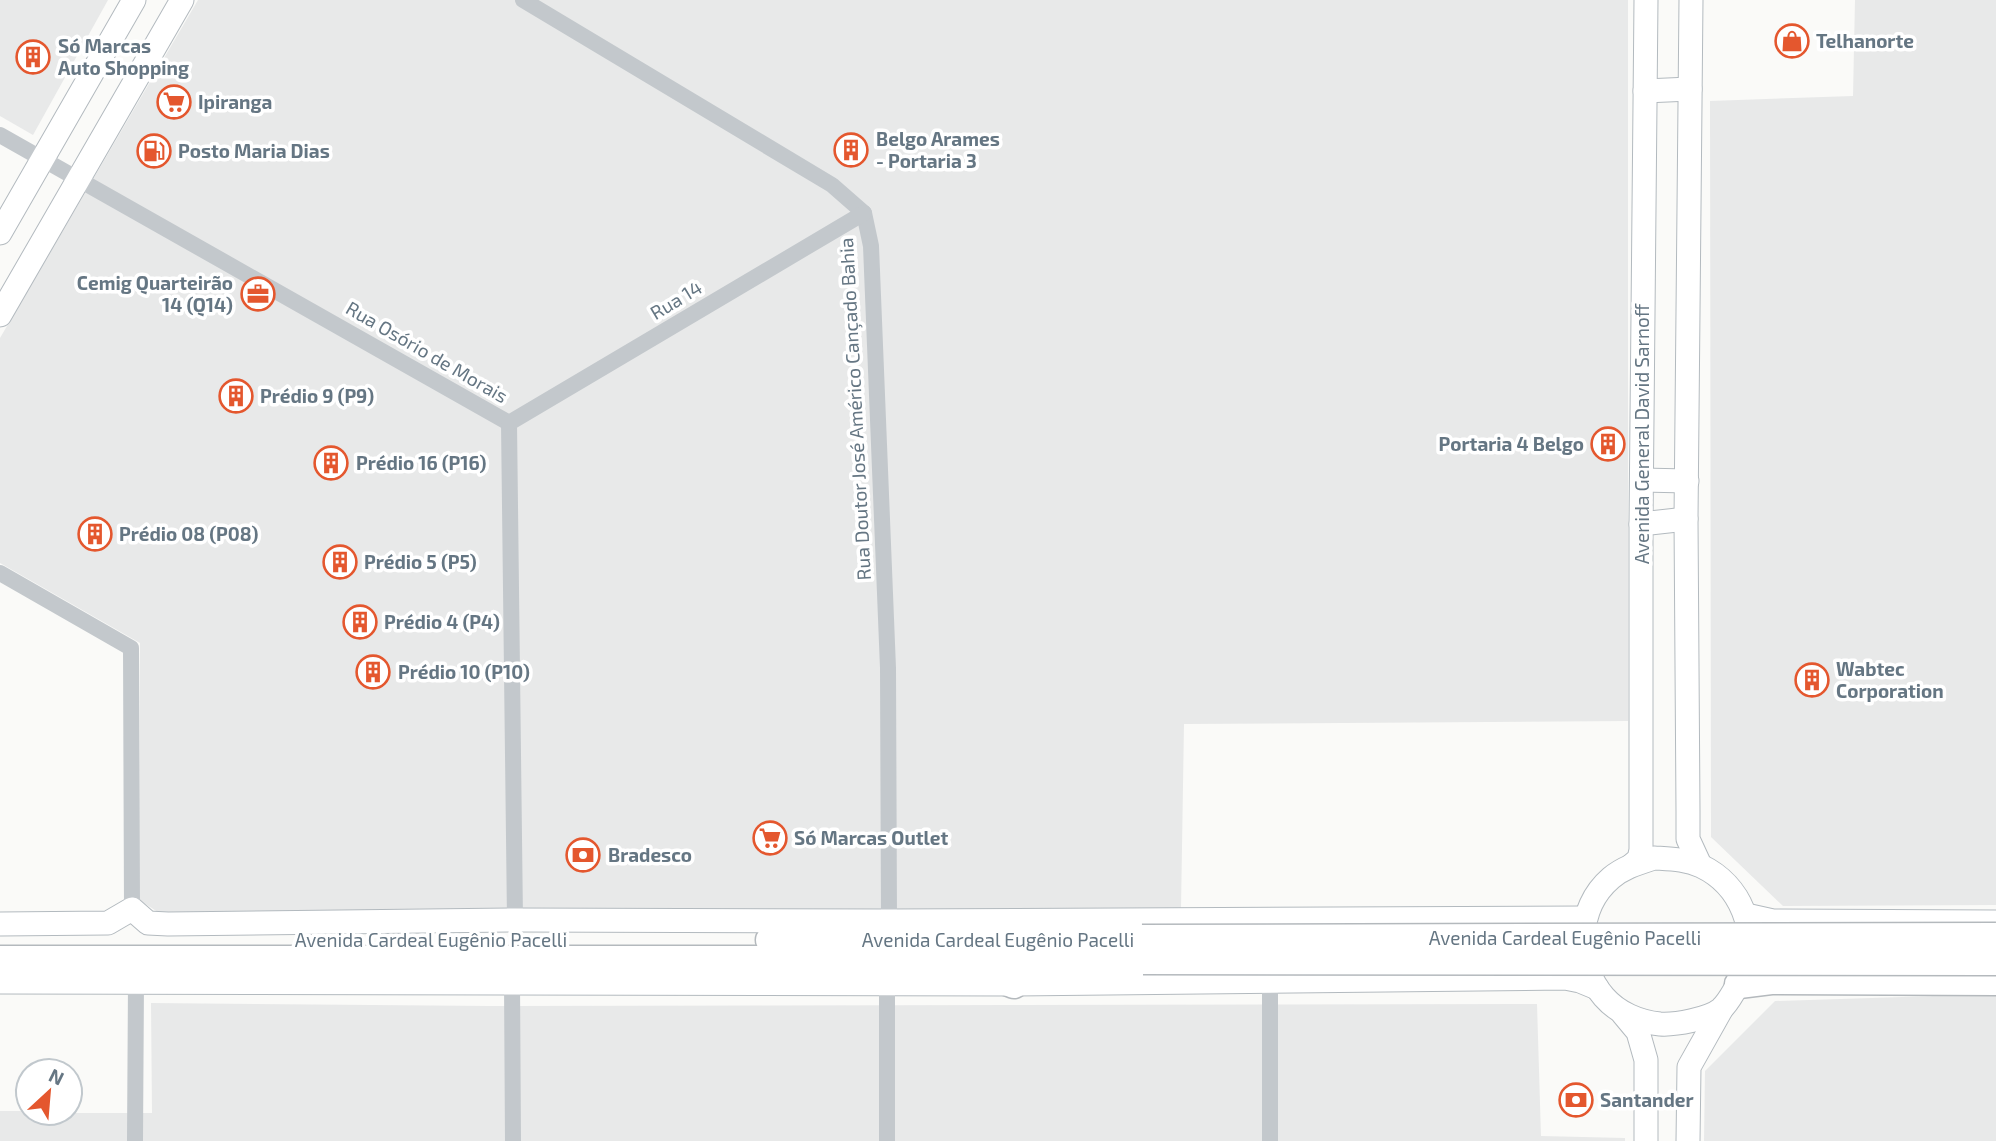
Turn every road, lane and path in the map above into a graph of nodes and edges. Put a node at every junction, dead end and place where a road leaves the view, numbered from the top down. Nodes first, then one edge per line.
1 (134, 0) edge
2 (182, 0) edge
3 (523, 0) edge
4 (1646, 0) edge
5 (1691, 0) edge
6 (1690, 89) junction
7 (1644, 91) junction
8 (0, 135) edge
9 (43, 159) junction
10 (79, 179) junction
11 (864, 213) junction
12 (0, 233) edge
13 (0, 315) edge
14 (509, 423) junction
15 (1642, 480) junction
16 (1687, 481) junction
17 (1686, 519) junction
18 (1641, 524) junction
19 (0, 573) edge
20 (1632, 865) junction
21 (1700, 865) junction
22 (132, 909) junction
23 (1746, 915) junction
24 (1585, 918) junction
25 (515, 920) junction
26 (889, 921) junction
27 (1996, 922) edge
28 (0, 924) edge
29 (1996, 937) edge
30 (0, 940) edge
31 (986, 940) junction
32 (1142, 949) junction
33 (0, 960) edge
34 (824, 960) junction
35 (1996, 961) edge
36 (1270, 981) junction
37 (1996, 981) edge
38 (0, 982) edge
39 (136, 982) junction
40 (512, 983) junction
41 (887, 984) junction
42 (1014, 984) junction
43 (1739, 984) junction
44 (1597, 988) junction
45 (1721, 1010) junction
46 (1622, 1012) junction
47 (135, 1141) edge
48 (513, 1141) edge
49 (887, 1141) edge
50 (1270, 1141) edge
51 (1646, 1141) edge
52 (1688, 1141) edge

1 - 9 main road
2 - 10 main road
3 - 11 street, Rua Doutor José Américo Cançado Bahia
4 - 7 main road, Avenida General David Sarnoff
5 - 6 main road
6 - 7 main road
6 - 16 main road
7 - 15 main road, Avenida General David Sarnoff
8 - 9 street, Rua Osório de Morais
9 - 10 street, Rua Osório de Morais
9 - 12 main road
10 - 13 main road
10 - 14 street, Rua Osório de Morais
11 - 14 street, Rua 14
11 - 26 street, Rua Doutor José Américo Cançado Bahia
14 - 25 street, Rua Osório de Morais
15 - 16 main road
15 - 18 main road, Avenida General David Sarnoff
16 - 17 main road
17 - 18 main road
17 - 21 main road
18 - 20 main road, Avenida General David Sarnoff
19 - 22 street
20 - 21 main road
20 - 24 main road
21 - 23 main road
22 - 25 main road, Avenida Cardeal Eugênio Pacelli
22 - 28 main road
23 - 27 main road
23 - 43 main road
24 - 26 main road, Avenida Cardeal Eugênio Pacelli
24 - 44 main road
25 - 26 main road, Avenida Cardeal Eugênio Pacelli
26 - 31 highway
29 - 32 highway, Avenida Cardeal Eugênio Pacelli, bridge
30 - 31 highway, Avenida Cardeal Eugênio Pacelli
31 - 32 highway, Avenida Cardeal Eugênio Pacelli
32 - 34 highway, Avenida Cardeal Eugênio Pacelli
32 - 35 highway, Avenida Cardeal Eugênio Pacelli, bridge
33 - 34 highway, Avenida Cardeal Eugênio Pacelli
34 - 42 highway
36 - 42 main road, Avenida Cardeal Eugênio Pacelli
36 - 44 main road, Avenida Cardeal Eugênio Pacelli
36 - 50 street
37 - 43 highway
38 - 39 main road, Avenida Cardeal Eugênio Pacelli
39 - 40 main road, Avenida Cardeal Eugênio Pacelli
39 - 47 street
40 - 41 main road, Avenida Cardeal Eugênio Pacelli
40 - 48 street
41 - 42 main road, Avenida Cardeal Eugênio Pacelli
41 - 49 street
43 - 45 main road
44 - 46 main road
45 - 46 main road
45 - 52 main road
46 - 51 main road

